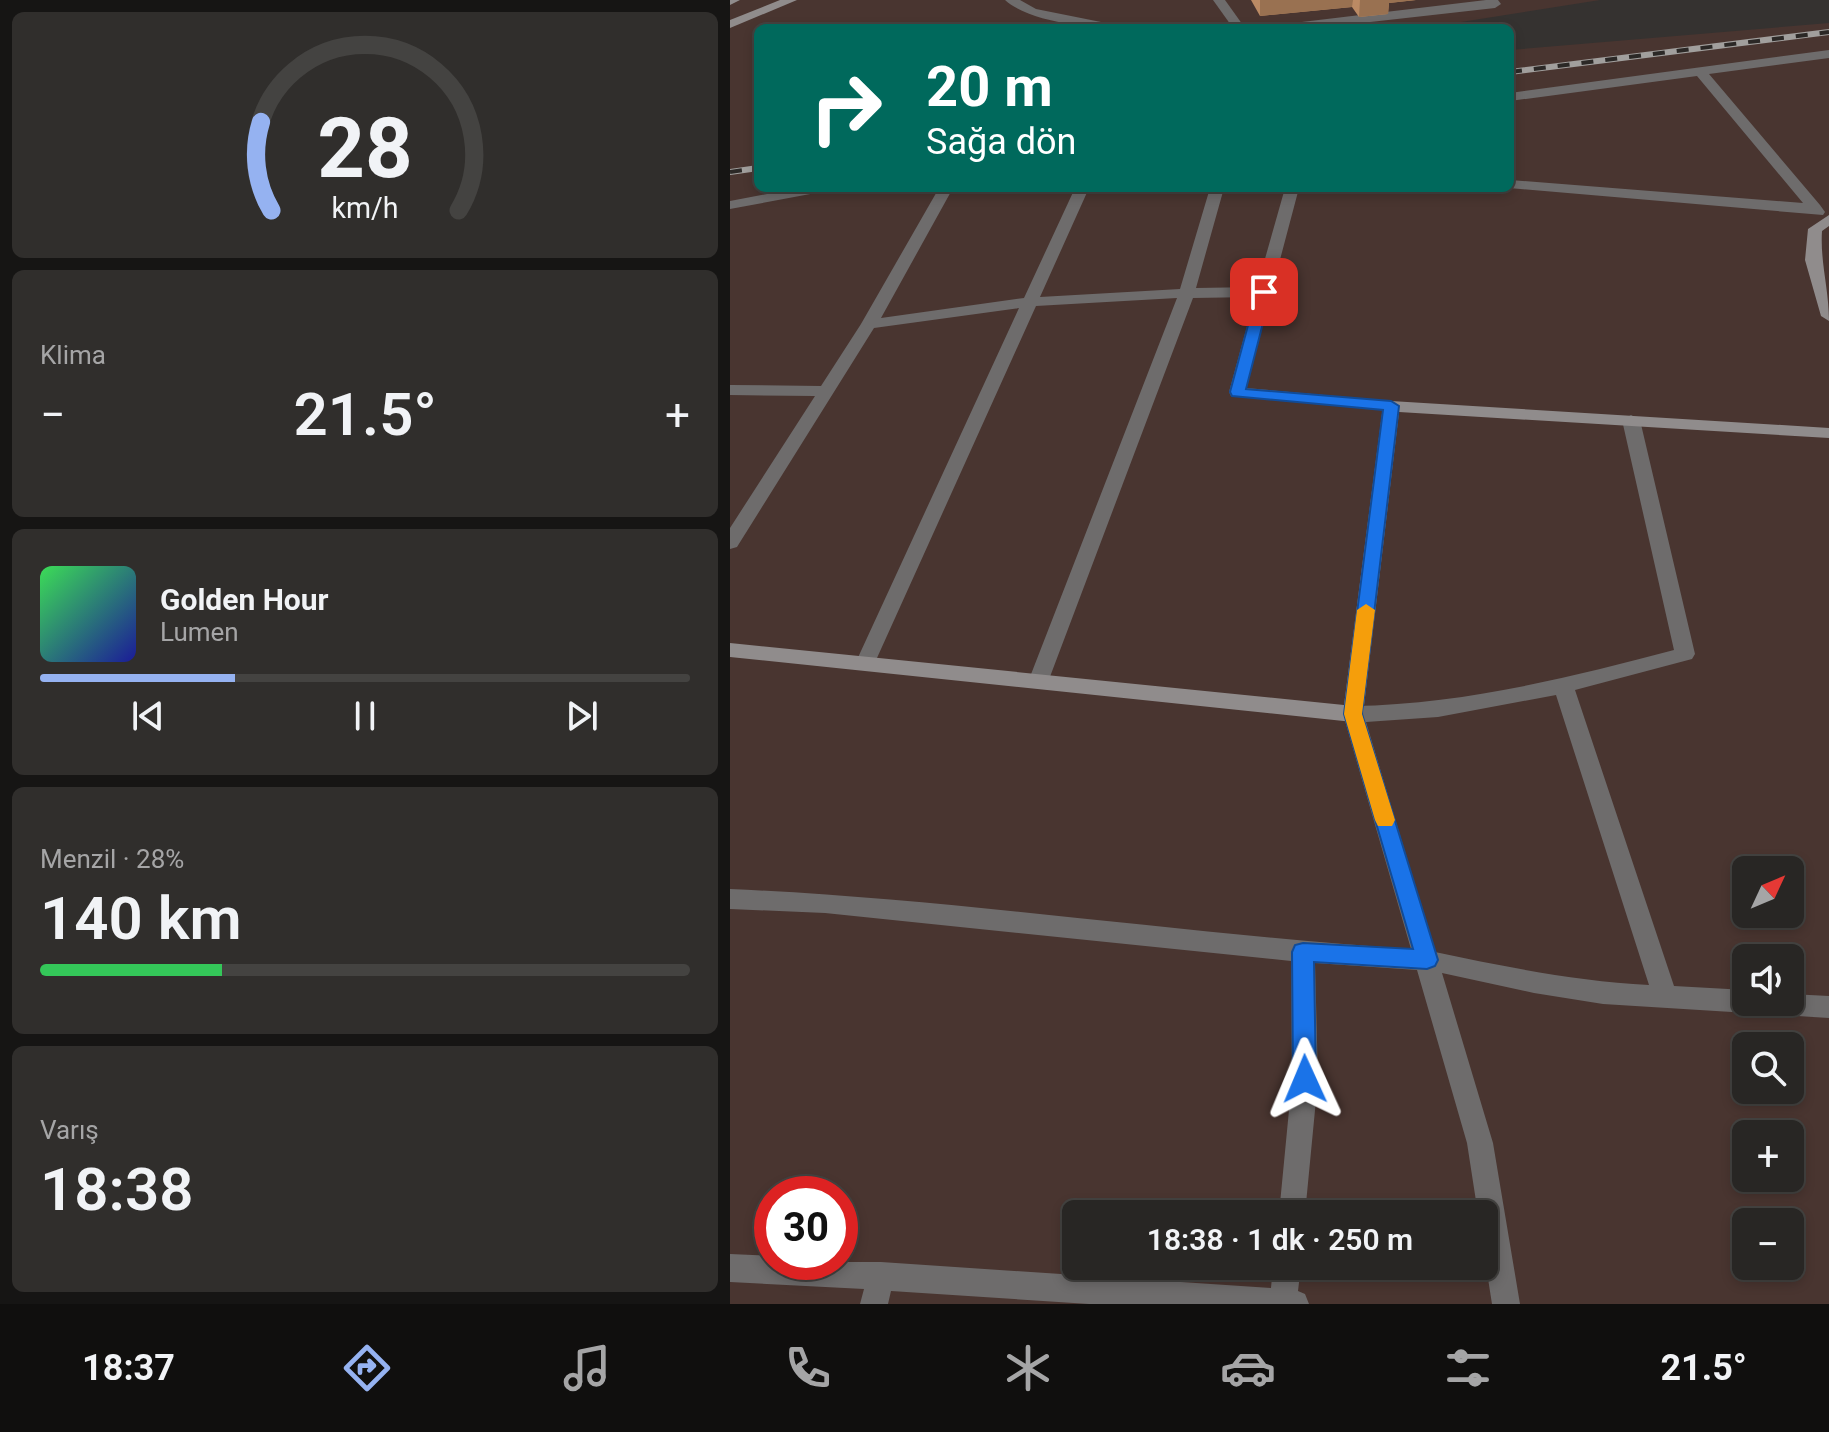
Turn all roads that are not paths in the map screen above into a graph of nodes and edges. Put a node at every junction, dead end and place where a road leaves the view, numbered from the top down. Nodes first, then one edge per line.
1 (791, 0) edge
2 (1011, 0) edge
3 (1219, 0) edge
4 (1492, 0) edge
5 (730, 24) edge
6 (1102, 24) edge
7 (1236, 24) edge
8 (1320, 24) edge
9 (1829, 54) edge
10 (1700, 71) junction
11 (1514, 96) edge
12 (1514, 184) edge
13 (800, 192) edge
14 (944, 192) edge
15 (1080, 192) edge
16 (1216, 192) edge
17 (1291, 192) edge
18 (730, 205) edge
19 (1823, 216) edge
20 (1823, 272) edge
21 (1264, 292) junction
22 (1187, 293) junction
23 (1032, 302) junction
24 (1829, 316) edge
25 (869, 324) junction
26 (730, 390) edge
27 (826, 391) junction
28 (1391, 406) junction
29 (1631, 420) junction
30 (1829, 433) edge
31 (730, 543) edge
32 (730, 650) edge
33 (865, 664) junction
34 (1038, 682) junction
35 (1563, 686) junction
36 (1353, 714) junction
37 (730, 899) edge
38 (1303, 952) junction
39 (1427, 960) junction
40 (1665, 996) junction
41 (1732, 1000) edge
42 (1804, 1005) edge
43 (1829, 1007) edge
44 (1293, 1200) edge
45 (730, 1268) edge
46 (881, 1276) junction
47 (1287, 1280) edge
48 (874, 1304) edge
49 (1287, 1304) edge
50 (1506, 1304) edge

1 - 5 street
2 - 6 street
3 - 7 street
4 - 8 street
9 - 10 street
10 - 11 street
10 - 19 street
12 - 19 street
13 - 18 street
14 - 25 street
15 - 23 street
16 - 22 street
17 - 21 street
19 - 20 street
20 - 24 street
21 - 22 street
21 - 28 street
22 - 23 street
22 - 34 street
23 - 25 street
23 - 33 street
25 - 27 street
26 - 27 street
27 - 31 street
28 - 29 street
28 - 36 street
29 - 30 street
29 - 35 street
32 - 33 street
33 - 34 street
34 - 36 street
35 - 36 street
35 - 40 street
36 - 39 street
37 - 38 street
38 - 39 street
38 - 44 street
39 - 40 street
39 - 50 street
40 - 41 street
42 - 43 street
45 - 46 street
46 - 48 street
46 - 49 street
47 - 49 street

